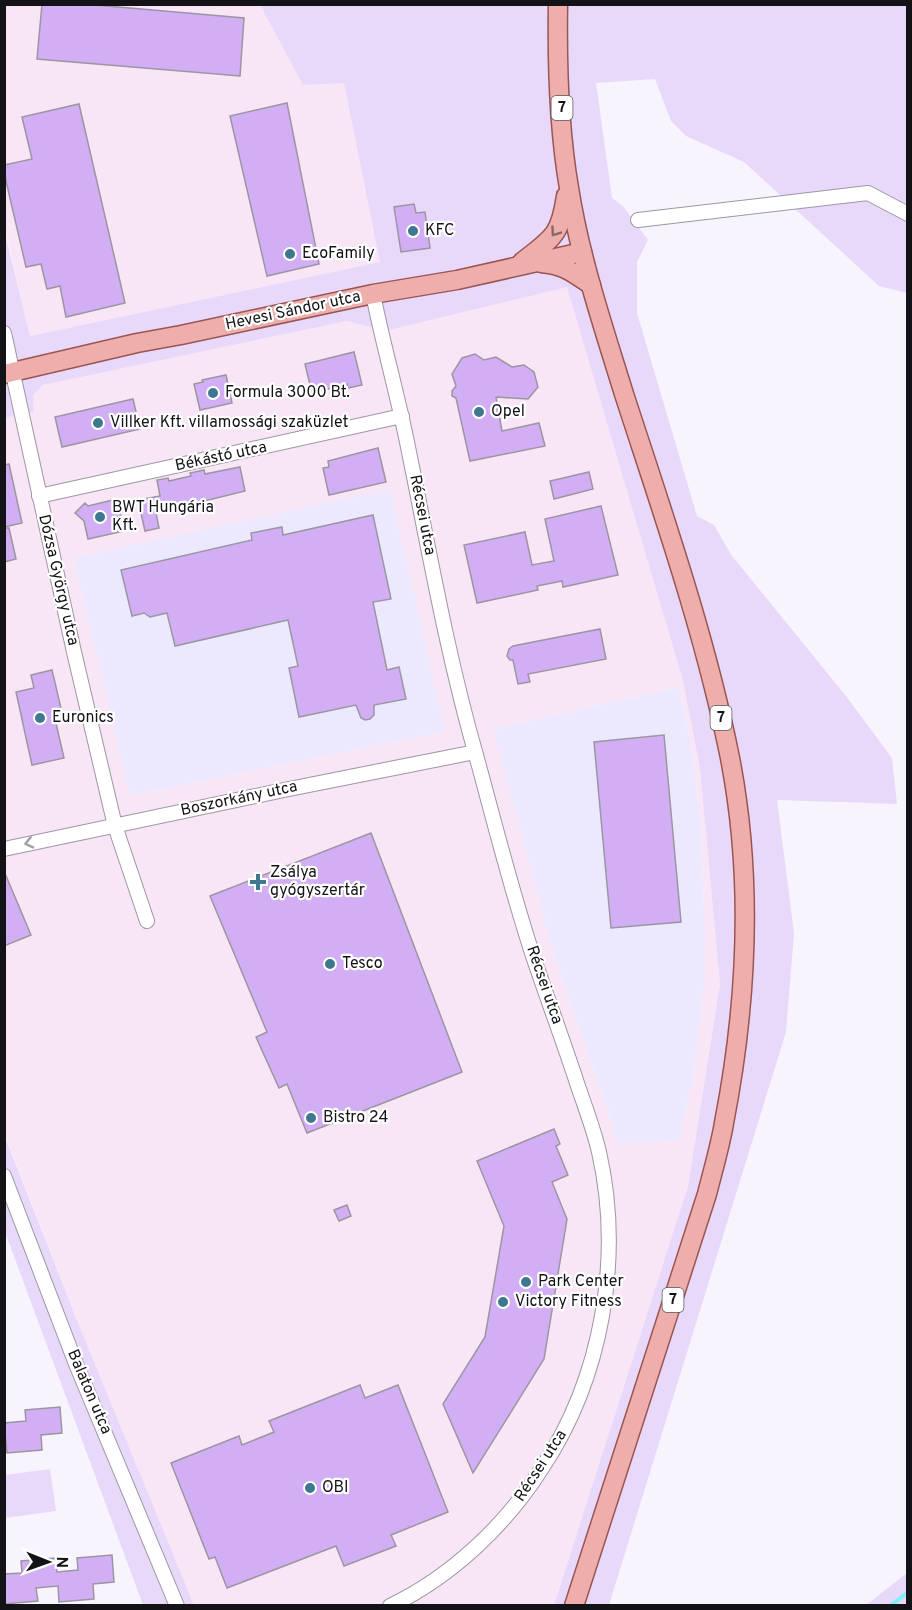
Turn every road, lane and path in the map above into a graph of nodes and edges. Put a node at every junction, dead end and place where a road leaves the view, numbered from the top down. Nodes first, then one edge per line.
1 (558, 4) edge
2 (568, 184) junction
3 (908, 214) edge
4 (638, 220) dead end
5 (582, 252) junction
6 (518, 265) junction
7 (591, 285) junction
8 (373, 294) junction
9 (4, 333) edge
10 (8, 373) edge
11 (402, 417) junction
12 (39, 496) junction
13 (475, 752) junction
14 (115, 826) junction
15 (4, 849) edge
16 (147, 921) dead end
17 (4, 1176) edge
18 (177, 1605) edge
19 (390, 1605) edge
20 (574, 1605) edge

1 - 2 main road, 7
2 - 5 main road, 7
2 -> 6 main road
3 - 4 street
5 - 6 main road, Hevesi Sándor utca
5 - 7 main road, 7
6 - 7 main road
6 - 8 main road, Hevesi Sándor utca
7 - 20 main road, 7
8 - 10 main road, Hevesi Sándor utca
8 - 11 street, Récsei utca
9 - 10 street, Dózsa György utca
10 - 12 street, Dózsa György utca
11 - 12 street, Békástó utca
11 - 13 street, Récsei utca
12 - 14 street, Dózsa György utca
13 - 14 street, Boszorkány utca
13 - 19 street, Récsei utca
14 -> 15 street, Boszorkány utca
14 - 16 street, Dózsa György utca
17 - 18 street, Balaton utca

